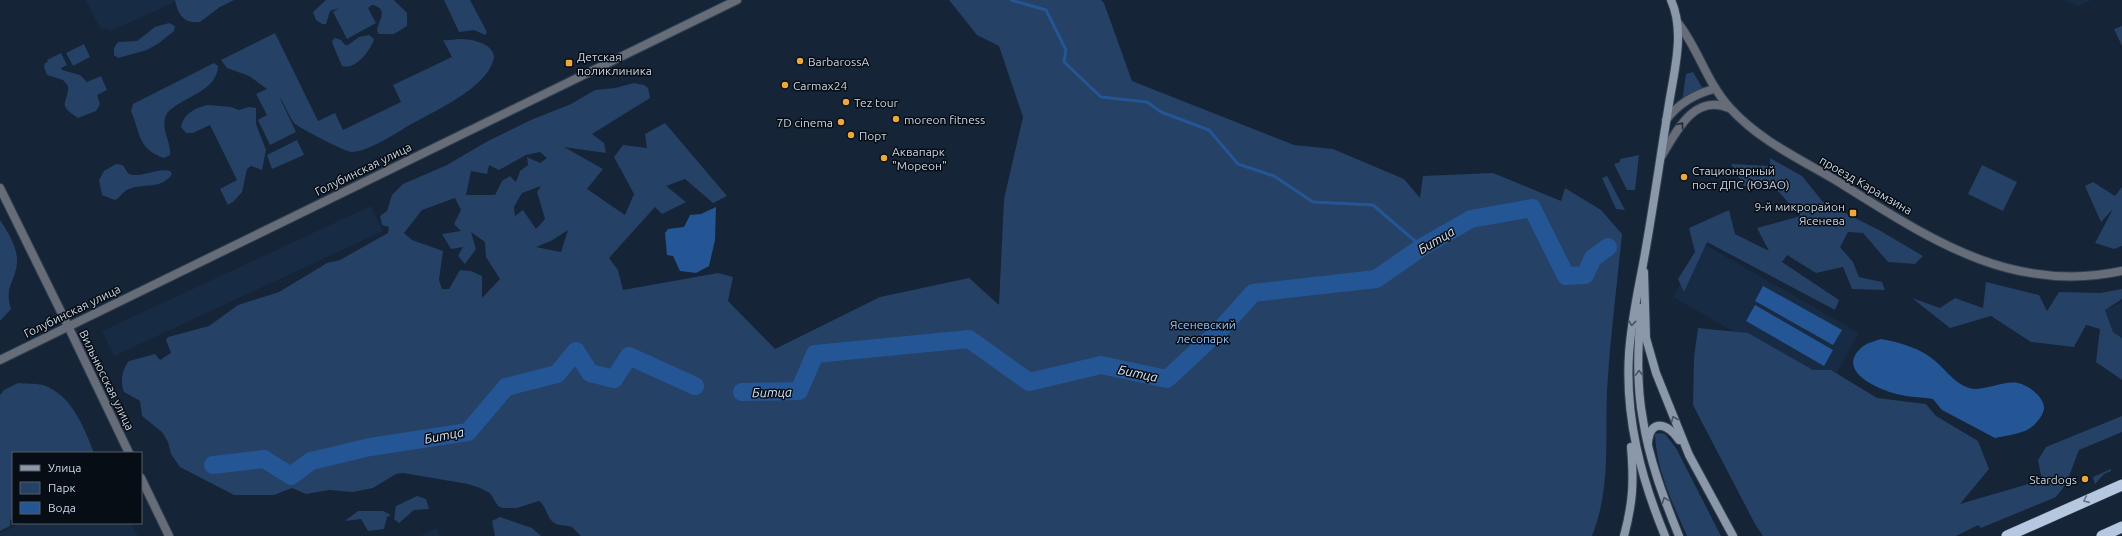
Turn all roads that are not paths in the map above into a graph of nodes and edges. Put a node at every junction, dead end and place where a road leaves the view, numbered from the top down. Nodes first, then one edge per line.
1 (737, 0) edge
2 (1671, 0) edge
3 (1678, 23) junction
4 (1714, 89) junction
5 (1730, 109) junction
6 (1666, 120) junction
7 (1661, 158) junction
8 (0, 188) edge
9 (1644, 257) junction
10 (2122, 271) edge
11 (68, 326) junction
12 (0, 360) edge
13 (1630, 407) junction
14 (1648, 447) junction
15 (129, 452) edge
16 (1689, 455) junction
17 (142, 480) edge
18 (2122, 485) edge
19 (2122, 527) edge
20 (169, 536) edge
21 (1624, 536) edge
22 (1665, 536) edge
23 (1679, 536) edge
24 (1733, 536) edge
25 (2007, 536) edge
26 (2102, 536) edge

1 - 11 street, Голубинская улица
2 - 3 main road, проезд Карамзина
3 - 4 street, проезд Карамзина
3 - 6 main road
4 - 5 street, проезд Карамзина
4 - 6 street
7 -> 5 street
5 - 10 street, проезд Карамзина
6 - 7 main road
7 - 9 main road
8 - 11 street, Вильнюсская улица
9 -> 13 main road
14 -> 9 main road
16 -> 9 main road
11 - 12 street, Голубинская улица
11 - 15 street, Вильнюсская улица
13 - 21 main road
13 - 22 main road
14 - 16 main road
23 -> 14 main road
16 - 24 main road
17 - 20 street
18 -> 25 highway
19 - 26 highway

